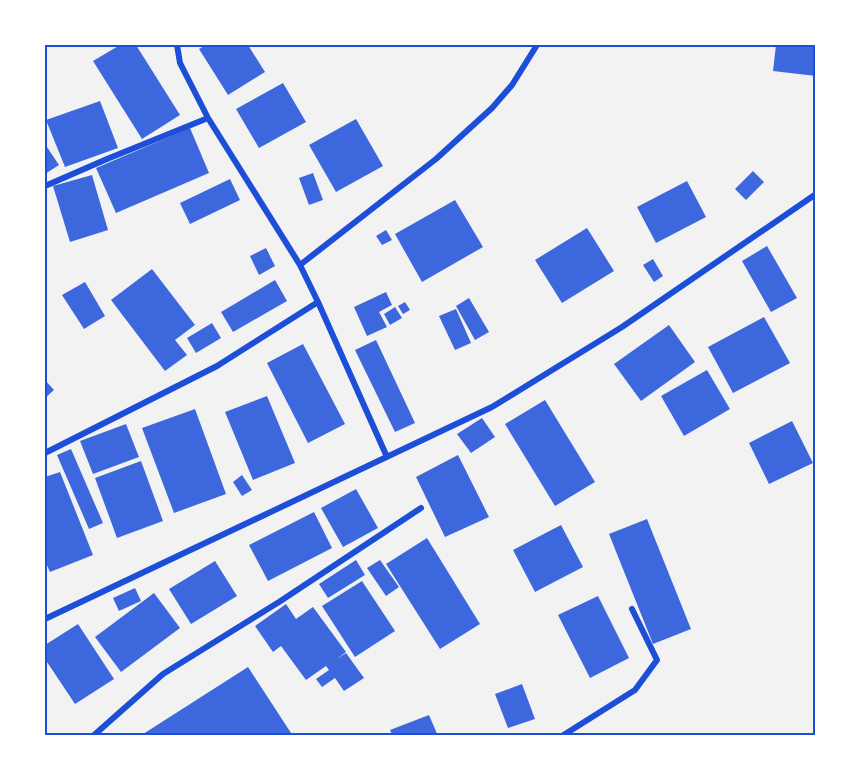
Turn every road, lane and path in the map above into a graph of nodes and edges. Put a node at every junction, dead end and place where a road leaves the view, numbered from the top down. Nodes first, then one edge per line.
1 (177, 45) edge
2 (537, 45) edge
3 (208, 118) junction
4 (45, 186) edge
5 (816, 194) edge
6 (300, 265) junction
7 (318, 302) junction
8 (45, 453) edge
9 (387, 457) junction
10 (421, 508) dead end
11 (632, 609) dead end
12 (46, 616) edge
13 (93, 736) edge
14 (562, 736) edge

1 - 3 street
2 - 6 street
3 - 4 street
3 - 6 street
5 - 9 street
6 - 7 street
7 - 8 street
7 - 9 street
9 - 12 street
10 - 13 street
11 - 14 street

